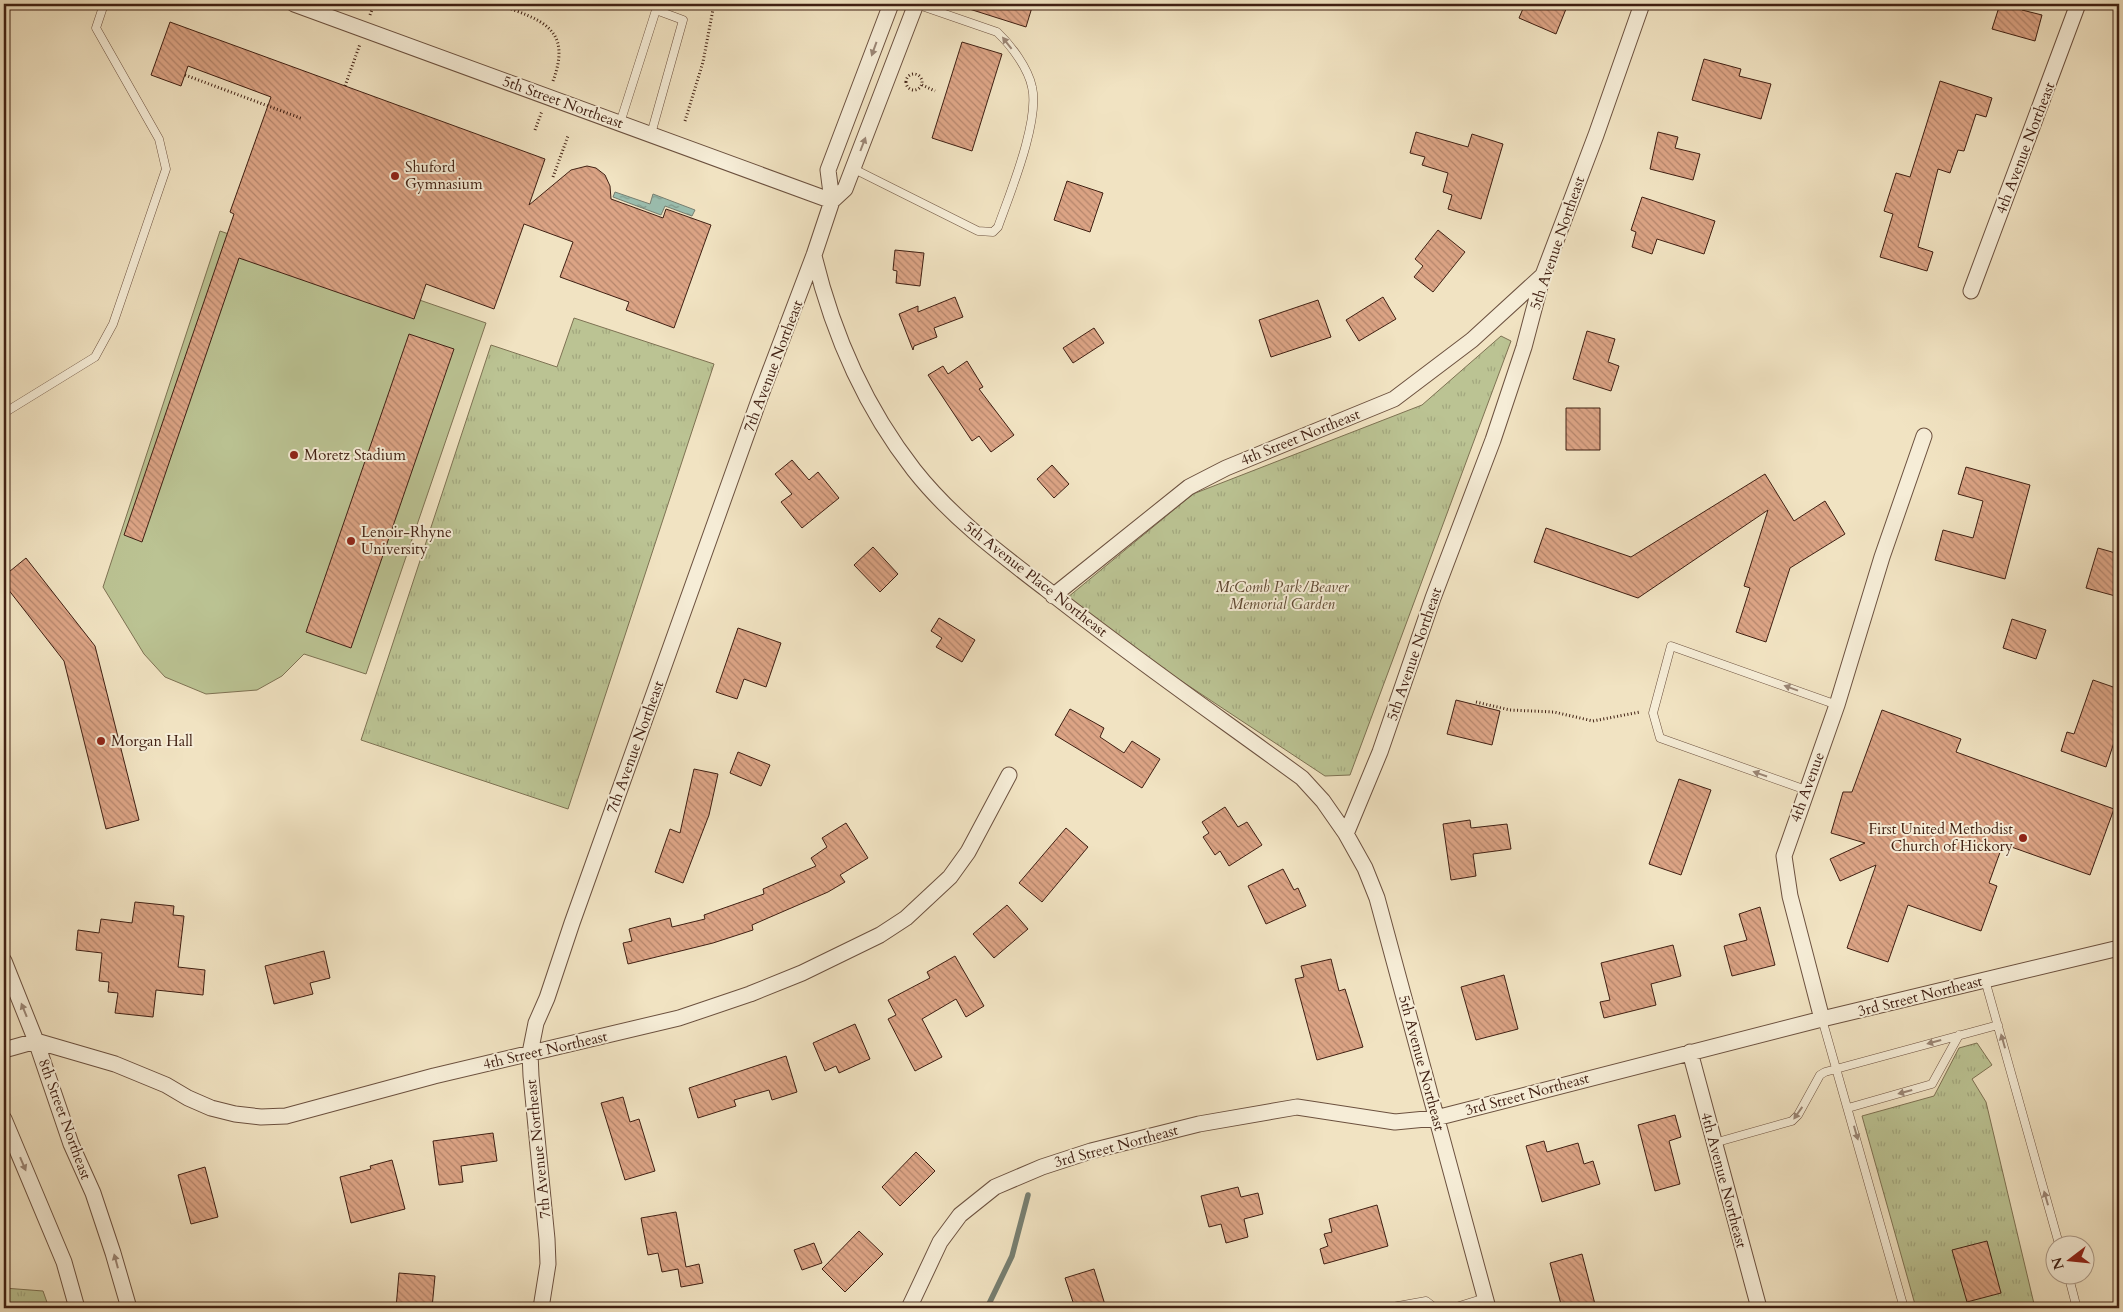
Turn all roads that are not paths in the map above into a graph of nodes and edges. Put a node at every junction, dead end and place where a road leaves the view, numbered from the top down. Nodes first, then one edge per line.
1 (104, 4) edge
2 (294, 4) edge
3 (891, 4) edge
4 (916, 4) edge
5 (1642, 4) edge
6 (2078, 4) edge
7 (620, 123) junction
8 (651, 134) junction
9 (854, 169) junction
10 (832, 201) junction
11 (814, 255) junction
12 (1543, 274) junction
13 (1971, 291) dead end
14 (4, 413) edge
15 (1924, 436) dead end
16 (1054, 596) junction
17 (1837, 705) junction
18 (1009, 775) dead end
19 (1806, 790) junction
20 (1346, 834) junction
21 (2119, 948) edge
22 (4, 961) edge
23 (1985, 980) junction
24 (1822, 1019) junction
25 (1998, 1025) junction
26 (1959, 1035) junction
27 (36, 1041) junction
28 (4, 1050) edge
29 (1690, 1052) junction
30 (530, 1053) junction
31 (1836, 1068) junction
32 (1848, 1108) junction
33 (1436, 1118) junction
34 (4, 1119) edge
35 (1714, 1143) junction
36 (2056, 1234) edge
37 (2071, 1284) edge
38 (1487, 1303) edge
39 (77, 1308) edge
40 (129, 1308) edge
41 (541, 1308) edge
42 (909, 1308) edge
43 (1387, 1308) edge
44 (1435, 1308) edge
45 (1453, 1308) edge
46 (1759, 1308) edge
47 (1904, 1308) edge
48 (2075, 1308) edge

1 - 14 lane
2 - 7 street, 5th Street Northeast
3 -> 10 street, 7th Avenue Northeast
9 -> 4 street, 7th Avenue Northeast
9 -> 4 lane
5 - 12 street, 5th Avenue Northeast
6 - 13 street, 4th Avenue Northeast
7 - 8 street, 5th Street Northeast
7 - 8 lane
8 - 10 street, 5th Street Northeast
9 - 10 street, 7th Avenue Northeast
10 - 11 street, 7th Avenue Northeast
11 - 16 street, 5th Avenue Place Northeast
11 - 30 street, 7th Avenue Northeast
12 - 16 street, 4th Street Northeast
12 - 20 street, 5th Avenue Northeast
15 - 17 street, 4th Avenue
16 - 20 street, 5th Avenue Place Northeast
17 - 19 street, 4th Avenue
17 - 19 lane
18 - 30 street, 4th Street Northeast
19 - 24 street, 4th Avenue
20 - 33 street, 5th Avenue Northeast
21 - 23 street, 3rd Street Northeast
27 -> 22 street, 8th Street Northeast
23 - 24 street, 3rd Street Northeast
23 - 25 lane
24 - 29 street, 3rd Street Northeast
24 - 31 lane
25 - 26 lane
36 -> 25 lane
26 -> 31 lane
26 -> 32 lane
27 - 28 street
27 - 30 street, 4th Street Northeast
40 -> 27 street, 8th Street Northeast
29 - 33 street, 3rd Street Northeast
29 - 35 street, 4th Avenue Northeast
30 - 41 street, 7th Avenue Northeast
31 - 32 lane
31 -> 35 lane
32 -> 47 lane
33 - 38 street, 5th Avenue Northeast
33 - 42 street, 3rd Street Northeast
34 -> 39 street
35 - 46 street, 4th Avenue Northeast
37 - 48 lane
38 - 45 lane
43 - 44 lane

